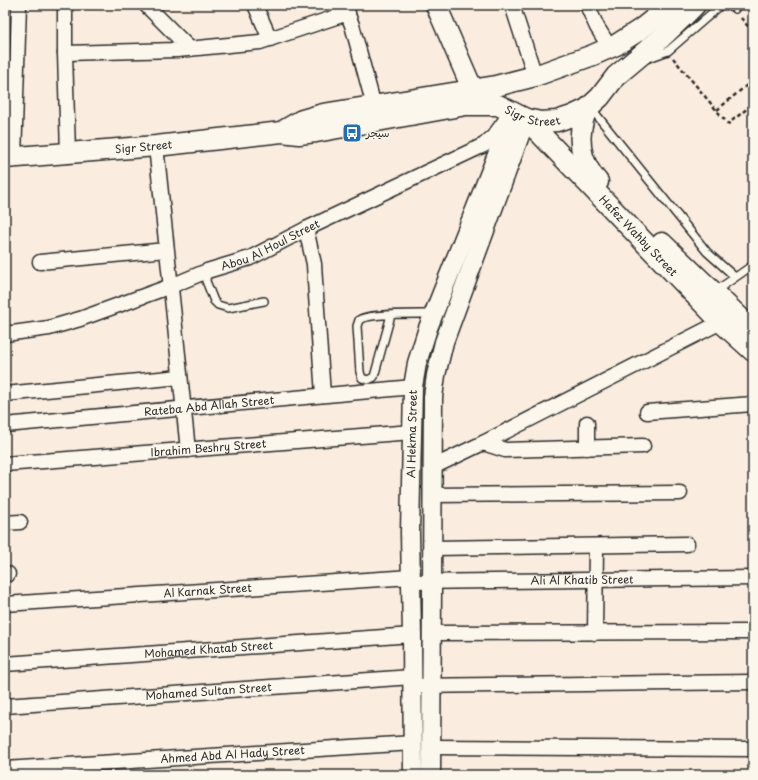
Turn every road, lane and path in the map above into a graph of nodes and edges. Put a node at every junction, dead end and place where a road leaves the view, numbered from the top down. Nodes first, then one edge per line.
1 (19, 5) edge
2 (65, 5) edge
3 (146, 5) edge
4 (255, 5) edge
5 (436, 5) edge
6 (512, 5) edge
7 (587, 5) edge
8 (671, 5) edge
9 (695, 5) edge
10 (721, 5) edge
11 (732, 7) edge
12 (346, 9) edge
13 (753, 32) edge
14 (270, 39) junction
15 (11, 43) edge
16 (190, 49) junction
17 (668, 51) junction
18 (601, 52) junction
19 (65, 53) junction
20 (634, 61) junction
21 (535, 76) junction
22 (616, 76) junction
23 (753, 80) edge
24 (474, 90) junction
25 (753, 104) edge
26 (374, 106) junction
27 (588, 108) junction
28 (717, 110) junction
29 (512, 111) junction
30 (282, 132) junction
31 (156, 146) junction
32 (68, 153) junction
33 (10, 157) edge
34 (306, 229) junction
35 (166, 250) junction
36 (40, 262) dead end
37 (753, 264) edge
38 (207, 271) junction
39 (735, 277) junction
40 (171, 286) junction
41 (714, 292) junction
42 (264, 301) dead end
43 (434, 314) junction
44 (391, 315) junction
45 (721, 322) junction
46 (753, 330) edge
47 (5, 334) edge
48 (753, 351) edge
49 (180, 377) junction
50 (413, 387) junction
51 (5, 394) edge
52 (323, 395) junction
53 (753, 404) edge
54 (183, 408) junction
55 (647, 412) dead end
56 (587, 423) dead end
57 (5, 425) edge
58 (412, 432) junction
59 (483, 444) junction
60 (643, 446) dead end
61 (587, 448) junction
62 (188, 450) junction
63 (5, 464) edge
64 (434, 467) junction
65 (680, 493) dead end
66 (434, 495) junction
67 (20, 522) dead end
68 (5, 523) edge
69 (410, 533) junction
70 (433, 540) junction
71 (687, 544) dead end
72 (596, 546) junction
73 (753, 578) edge
74 (411, 579) junction
75 (596, 580) junction
76 (432, 582) junction
77 (5, 604) edge
78 (753, 632) edge
79 (432, 633) junction
80 (595, 633) junction
81 (412, 635) junction
82 (5, 664) edge
83 (412, 681) junction
84 (753, 682) edge
85 (431, 685) junction
86 (5, 706) edge
87 (413, 743) junction
88 (430, 747) junction
89 (753, 749) edge
90 (5, 769) edge
91 (413, 775) edge
92 (431, 775) edge

1 - 15 street
2 - 19 street
3 - 16 street
4 - 14 street
5 - 24 main road, Hafez Wahby Street
6 - 21 street
7 - 18 street
8 - 18 main road, Sigr Street
9 - 20 main road, Sigr Street
10 - 17 lane
11 - 13 path
12 - 14 street
12 - 26 street
14 - 16 street
15 - 33 street
16 - 19 street
17 - 20 lane
17 - 28 path
18 - 21 main road, Sigr Street
18 - 22 main road
19 - 32 street
20 - 22 main road, Sigr Street
21 - 24 main road, Sigr Street
22 - 27 main road, Sigr Street
23 - 28 path
24 - 26 main road, Sigr Street
24 - 29 main road, Hafez Wahby Street
25 - 28 path
26 - 30 main road, Sigr Street
27 - 29 main road, Sigr Street
27 - 39 lane
27 - 41 main road, Hafez Wahby Street
29 - 30 main road, Sigr Street
29 - 34 street, Abou Al Houl Street
29 - 43 street, Al Hekma Street
29 - 45 main road, Hafez Wahby Street
29 - 64 street, Al Hekma Street
30 - 31 main road, Sigr Street
31 - 32 main road, Sigr Street
31 - 35 street
32 - 33 main road, Sigr Street
34 - 38 street, Abou Al Houl Street
34 - 52 street
35 - 36 street
35 - 40 street
37 - 39 lane
38 - 40 street, Abou Al Houl Street
38 - 42 lane
39 - 41 lane
40 - 47 street, Abou Al Houl Street
40 - 49 street
41 - 46 main road, Hafez Wahby Street
43 - 44 lane
43 - 50 street, Al Hekma Street
44 - 44 lane
45 - 48 main road, Hafez Wahby Street
45 - 59 street
49 - 51 street
49 - 54 street
50 - 52 street, Rateba Abd Allah Street
50 - 58 street, Al Hekma Street
52 - 54 street, Rateba Abd Allah Street
53 - 55 street
54 - 57 street, Rateba Abd Allah Street
54 - 62 street
56 - 61 street
58 - 62 street, Ibrahim Beshry Street
58 - 69 street, Al Hekma Street
59 - 61 street
59 - 64 street
60 - 61 street
62 - 63 street, Ibrahim Beshry Street
64 - 66 street, Al Hekma Street
65 - 66 street
66 - 70 street, Al Hekma Street
67 - 68 street
69 - 70 street
69 - 74 street, Al Hekma Street
70 - 72 street
70 - 76 street, Al Hekma Street
71 - 72 street
72 - 75 street
73 - 75 street, Ali Al Khatib Street
74 - 76 street, Ali Al Khatib Street
74 - 77 street, Al Karnak Street
74 - 81 street, Al Hekma Street
75 - 76 street, Ali Al Khatib Street
75 - 80 street
76 - 79 street, Al Hekma Street
78 - 80 street
79 - 80 street
79 - 85 street, Al Hekma Street
81 - 82 street, Mohamed Khatab Street
81 - 83 street, Al Hekma Street
83 - 85 street, Mohamed Sultan Street
83 - 86 street, Mohamed Sultan Street
83 - 87 street, Al Hekma Street
84 - 85 street, Mohamed Sultan Street
85 - 88 street, Al Hekma Street
87 - 90 street, Ahmed Abd Al Hady Street
87 - 91 street, Al Hekma Street
88 - 89 street
88 - 92 street, Al Hekma Street

